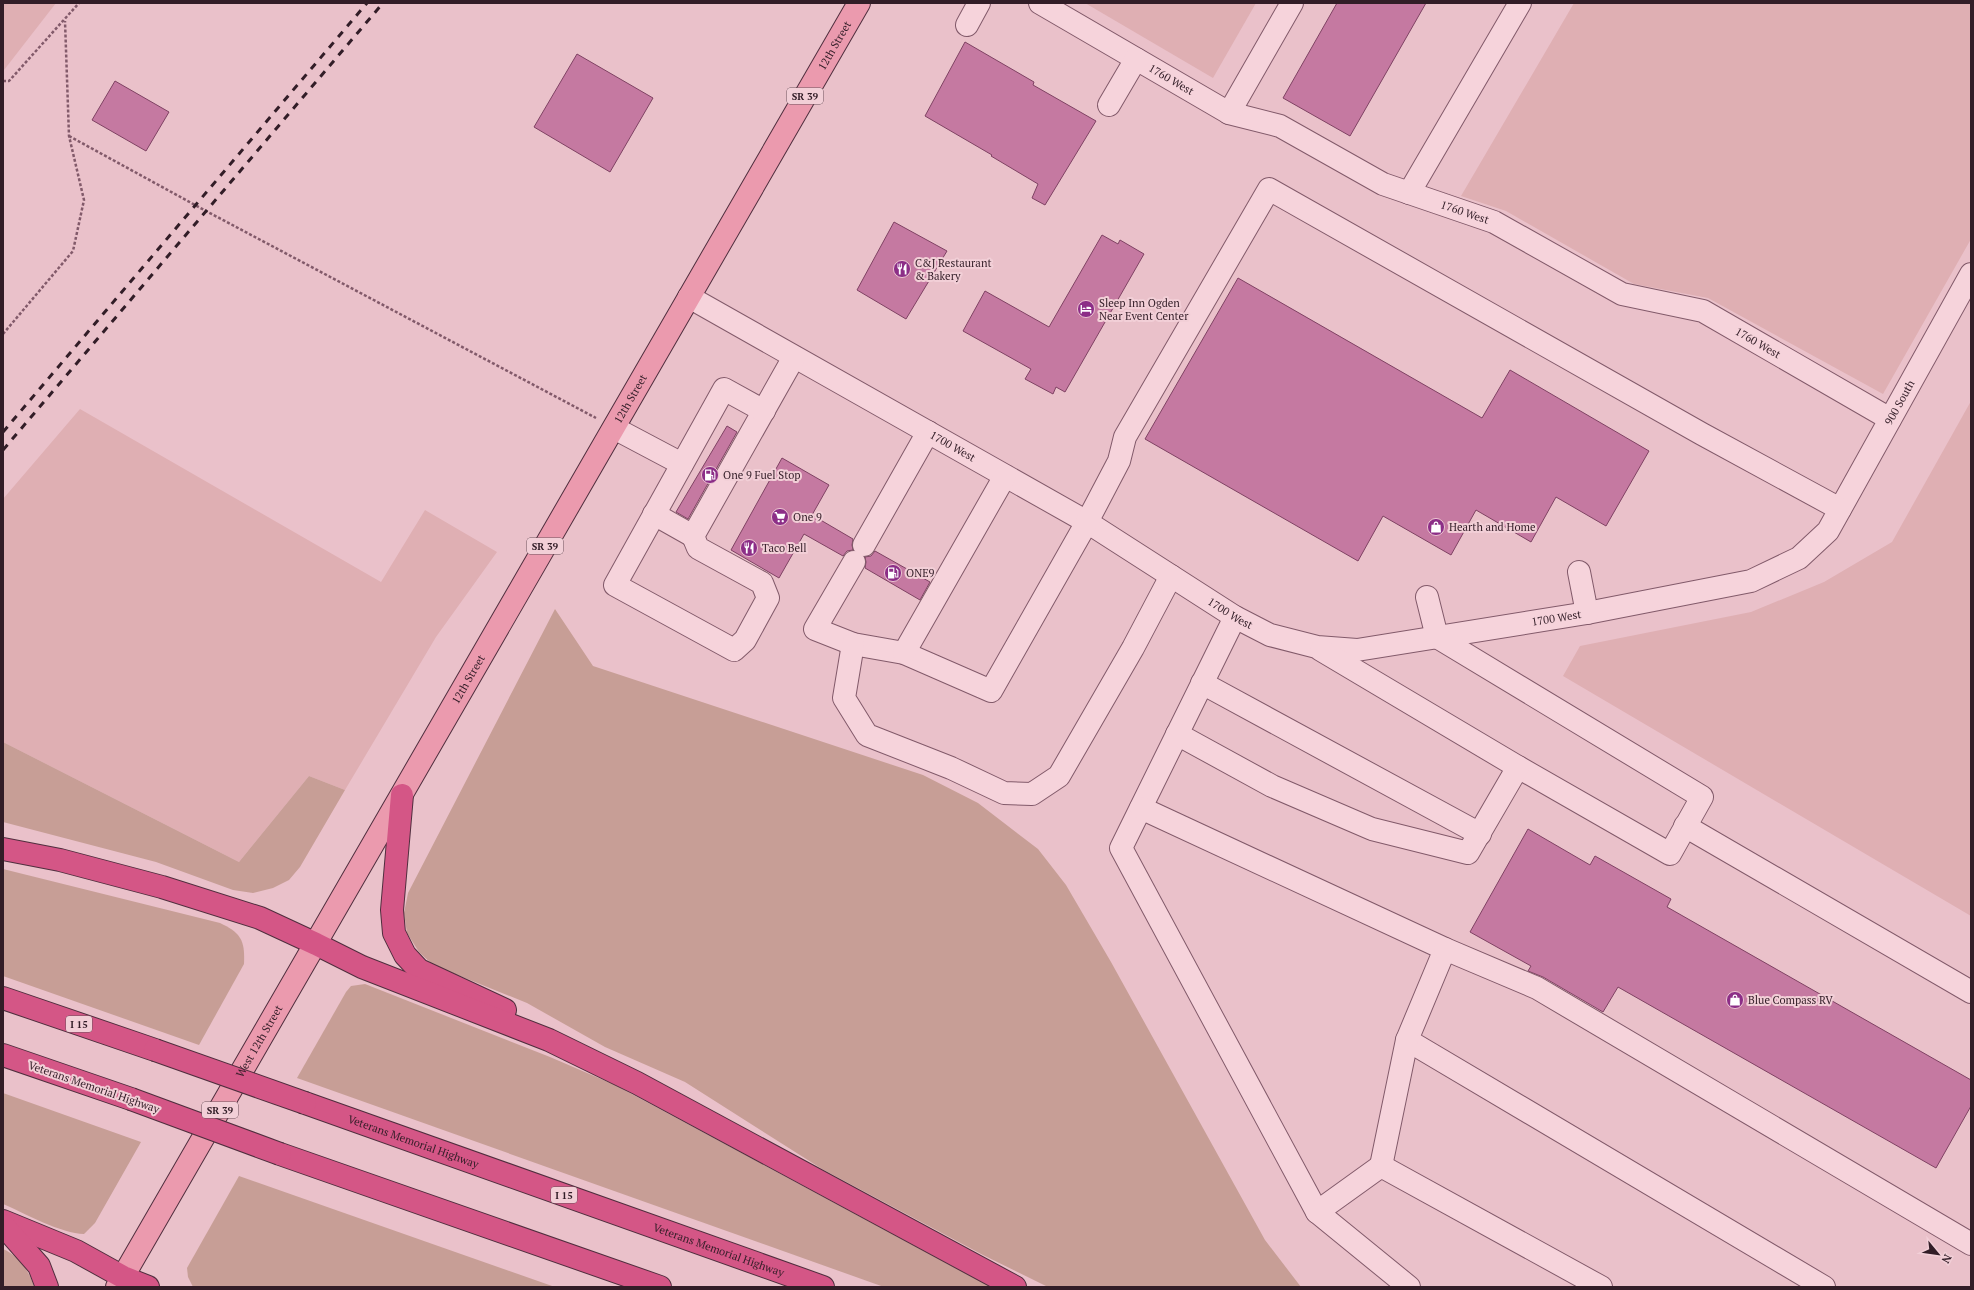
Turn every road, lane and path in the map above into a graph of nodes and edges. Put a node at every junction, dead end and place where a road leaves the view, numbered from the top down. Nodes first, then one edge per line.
1 (79, 3) edge
2 (859, 3) edge
3 (979, 3) edge
4 (1040, 3) edge
5 (1292, 3) edge
6 (1520, 3) edge
7 (65, 21) junction
8 (967, 25) dead end
9 (1136, 59) junction
10 (3, 81) edge
11 (1109, 105) dead end
12 (1229, 113) junction
13 (69, 136) junction
14 (1409, 192) junction
15 (1971, 274) edge
16 (689, 298) junction
17 (3, 334) edge
18 (794, 357) junction
19 (764, 411) junction
20 (1890, 419) junction
21 (614, 428) junction
22 (928, 432) junction
23 (682, 464) junction
24 (1005, 476) junction
25 (1840, 509) junction
26 (654, 514) junction
27 (1087, 522) junction
28 (1828, 531) joint
29 (693, 536) junction
30 (1579, 572) dead end
31 (1171, 576) junction
32 (1427, 597) dead end
33 (1587, 613) junction
34 (1235, 617) junction
35 (1437, 637) junction
36 (853, 644) junction
37 (1317, 647) junction
38 (904, 653) junction
39 (1202, 683) junction
40 (1177, 734) junction
41 (1518, 766) junction
42 (402, 795) junction
43 (1141, 808) junction
44 (1685, 826) junction
45 (1480, 834) junction
46 (3, 849) edge
47 (316, 944) junction
48 (1445, 949) junction
49 (1971, 992) edge
50 (3, 998) edge
51 (549, 1040) junction
52 (1407, 1040) junction
53 (3, 1055) edge
54 (1381, 1166) junction
55 (1317, 1212) junction
56 (3, 1221) edge
57 (3, 1225) edge
58 (1971, 1244) edge
59 (120, 1282) edge
60 (47, 1287) edge
61 (148, 1287) edge
62 (660, 1287) edge
63 (823, 1287) edge
64 (1014, 1287) edge
65 (1409, 1287) edge
66 (1601, 1287) edge
67 (1824, 1287) edge

1 - 7 path
2 - 16 main road, 12th Street / SR 39
3 - 8 street
4 - 9 street, 1760 West
5 - 12 street
6 - 14 street
7 - 10 path
7 - 13 path
9 - 11 street
9 - 12 street, 1760 West
12 - 14 street, 1760 West
13 - 17 path
13 - 21 path
14 - 20 street, 1760 West
15 - 20 street, 900 South
16 - 18 street, 1700 West
16 - 21 main road, 12th Street / SR 39
18 - 19 street
18 - 22 street, 1700 West
19 - 23 street
19 - 29 street
20 - 25 street, 900 South
21 - 23 street
21 - 42 main road, 12th Street / SR 39
22 - 24 street, 1700 West
22 - 36 street
23 - 26 street
24 - 27 street, 1700 West
24 - 38 street
25 - 27 street
25 - 28 street, 900 South
26 - 29 street
26 - 29 street
27 - 31 street, 1700 West
27 - 38 street
28 - 33 street, 1700 West
30 - 33 street
31 - 34 street, 1700 West
31 - 36 street
32 - 35 street
33 - 35 street, 1700 West
34 - 37 street, 1700 West
34 - 39 street
35 - 37 street, 1700 West
35 - 44 street
36 - 38 street
37 - 41 street
39 - 40 street
39 - 45 street
40 - 43 street
40 - 45 street
41 - 44 street
41 - 45 street
42 - 47 main road, West 12th Street / SR 39
42 - 51 highway
43 - 48 street
43 - 55 street
44 - 49 street
46 - 47 highway
47 - 51 highway
47 - 59 main road, West 12th Street / SR 39
48 - 52 street
48 - 58 street
50 - 63 highway, Veterans Memorial Highway / I 15, bridge
51 - 64 highway
52 - 54 street
52 - 67 street
53 - 62 highway, Veterans Memorial Highway, bridge
54 - 55 street
54 - 66 street
55 - 65 street
56 - 59 highway
57 - 60 highway
59 - 61 highway

